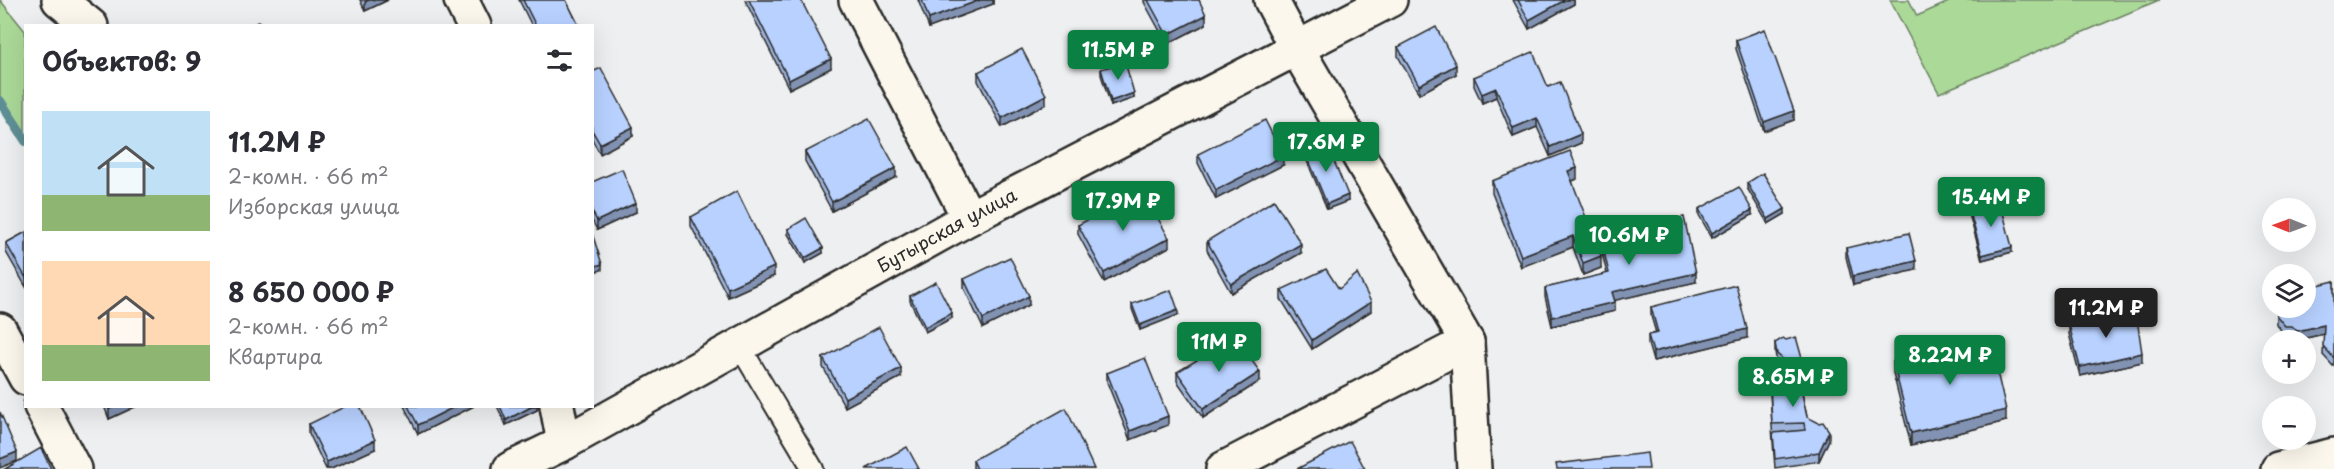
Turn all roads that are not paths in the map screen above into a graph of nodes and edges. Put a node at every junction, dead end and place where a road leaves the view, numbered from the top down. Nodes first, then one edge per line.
1 (59, 0) edge
2 (461, 0) edge
3 (856, 0) edge
4 (1271, 0) edge
5 (1390, 0) edge
6 (88, 24) edge
7 (473, 24) edge
8 (1297, 49) junction
9 (969, 218) junction
10 (0, 330) edge
11 (1467, 342) junction
12 (739, 345) junction
13 (24, 374) edge
14 (42, 408) edge
15 (557, 408) edge
16 (564, 443) junction
17 (2334, 455) edge
18 (74, 469) edge
19 (510, 469) edge
20 (813, 469) edge
21 (1223, 469) edge
22 (1474, 469) edge
23 (2278, 469) edge

1 - 6 street
2 - 7 street
3 - 9 street
4 - 8 street
5 - 8 street, Бутырская улица
8 - 9 street, Бутырская улица
8 - 11 street
9 - 12 street, Бутырская улица
10 - 13 street
11 - 21 street
11 - 22 street
12 - 16 street, Бутырская улица
12 - 20 lane
14 - 18 street
15 - 16 street
16 - 19 street, Бутырская улица
17 - 23 street

